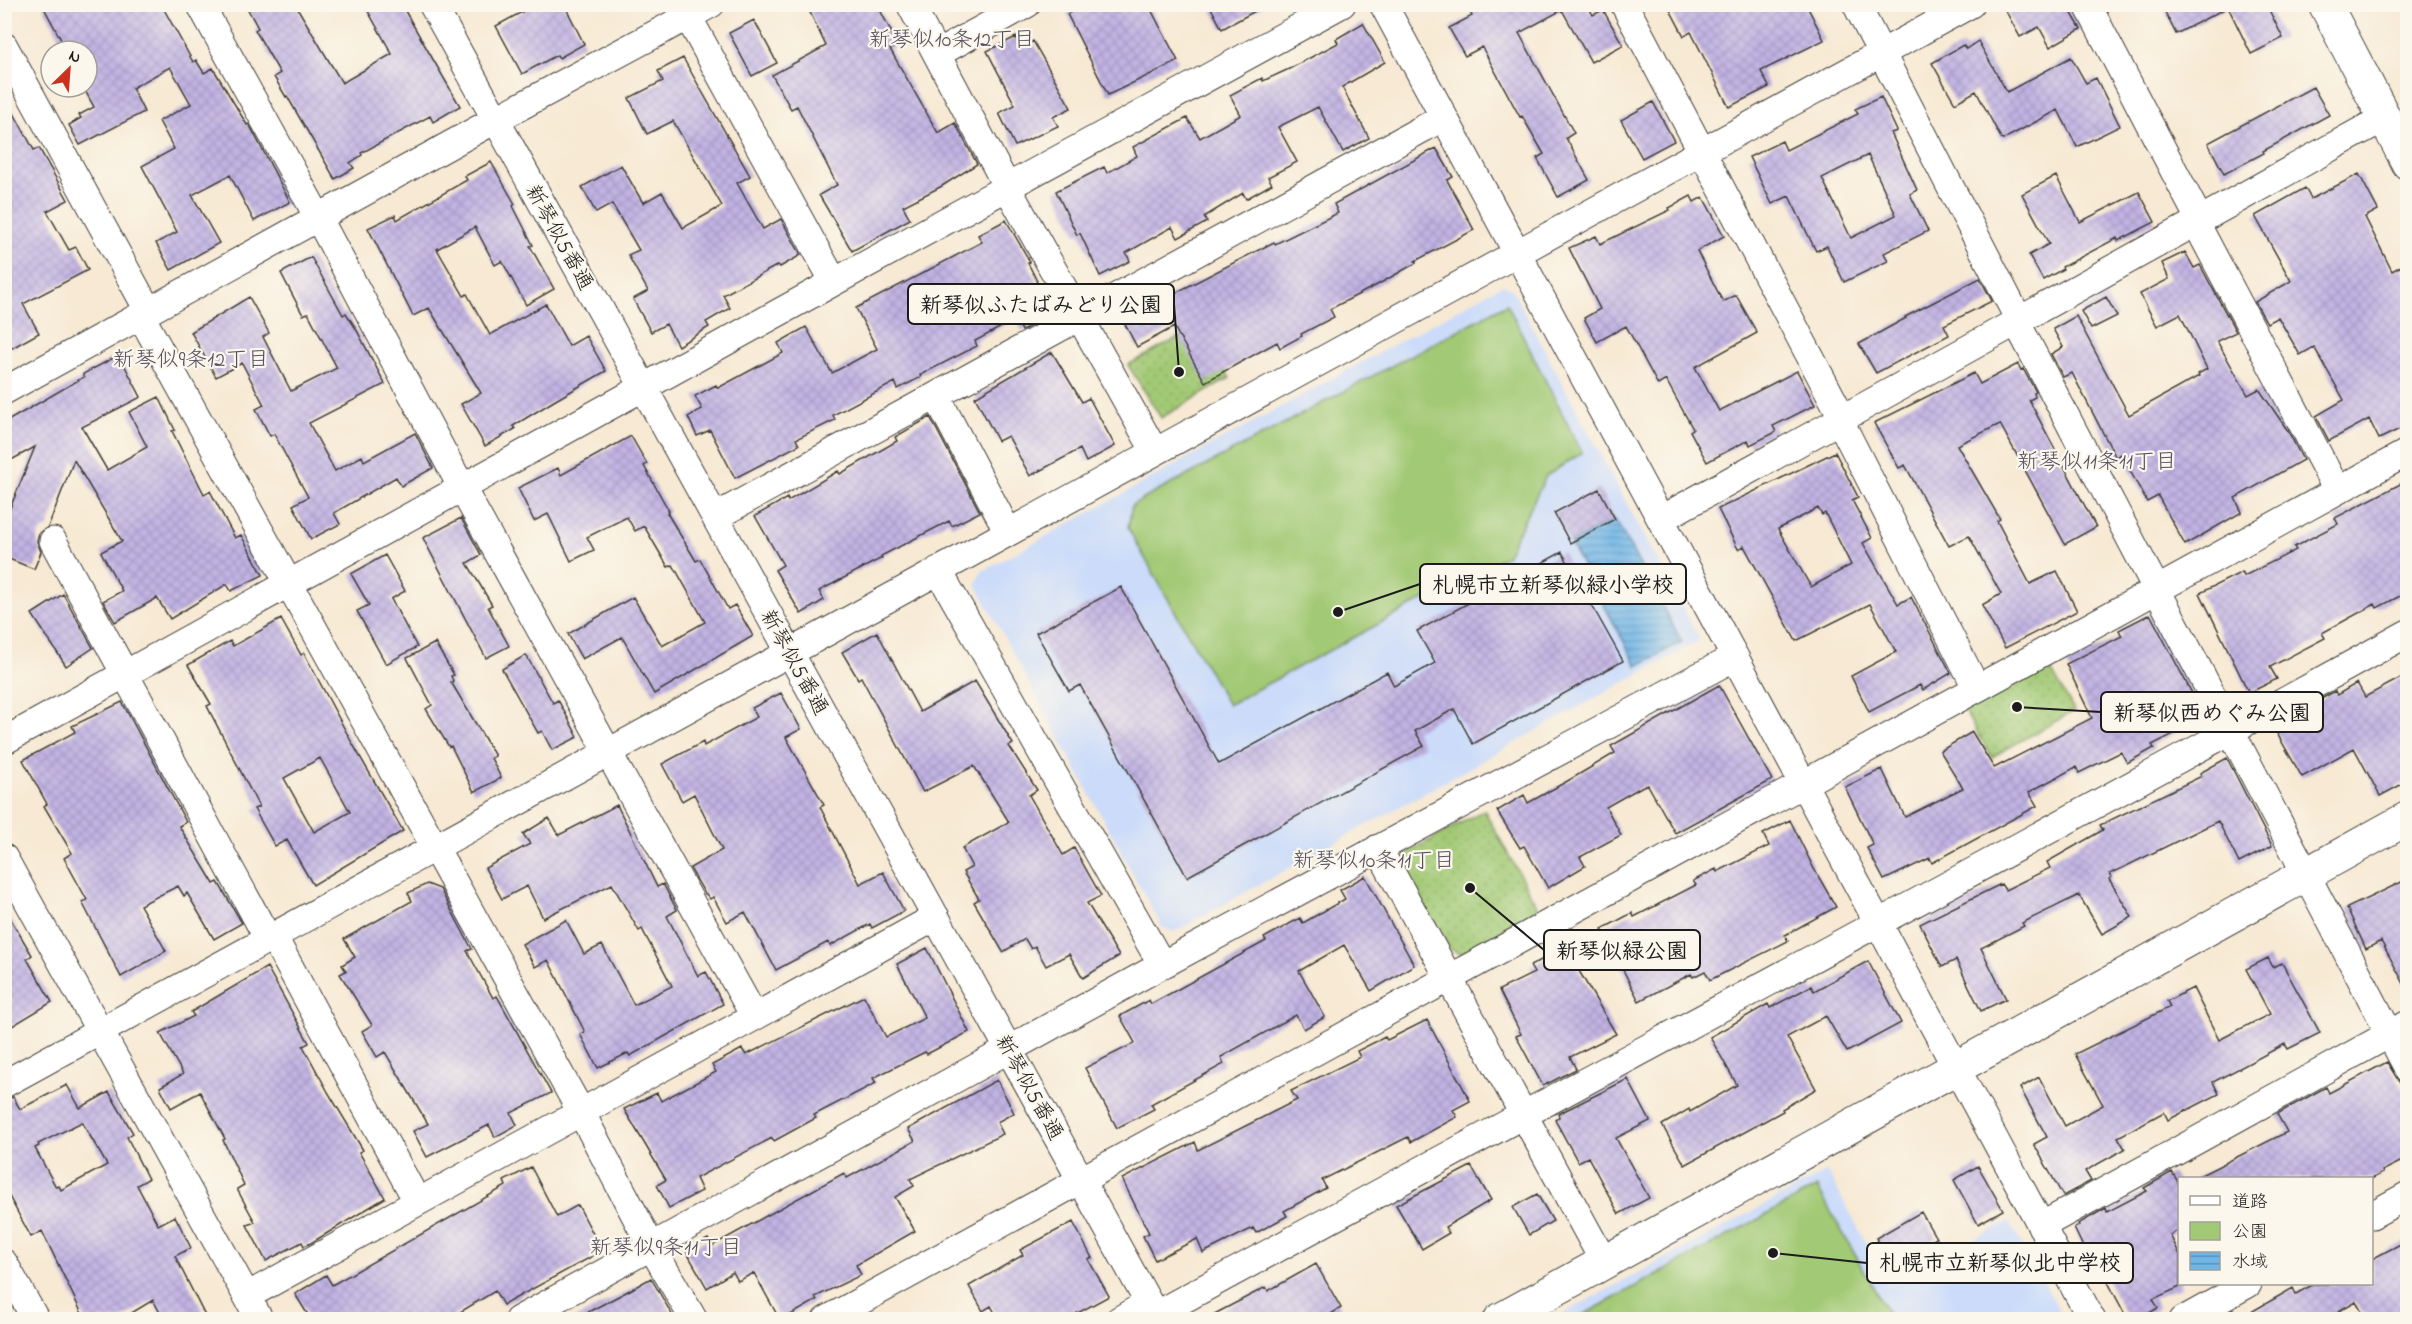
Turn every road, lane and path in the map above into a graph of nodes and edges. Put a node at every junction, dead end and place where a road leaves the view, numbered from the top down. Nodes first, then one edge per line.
1 (200, 4) edge
2 (432, 4) edge
3 (711, 4) edge
4 (910, 4) edge
5 (1027, 4) edge
6 (1342, 4) edge
7 (1383, 4) edge
8 (1624, 4) edge
9 (1856, 4) edge
10 (1971, 4) edge
11 (2087, 4) edge
12 (2325, 4) edge
13 (684, 11) edge
14 (4, 46) edge
15 (1882, 53) junction
16 (938, 54) junction
17 (1444, 117) junction
18 (2393, 117) edge
19 (495, 120) junction
20 (1701, 152) junction
21 (2408, 163) edge
22 (1007, 187) junction
23 (319, 219) junction
24 (2198, 222) junction
25 (1517, 253) junction
26 (834, 282) junction
27 (145, 314) junction
28 (1081, 318) junction
29 (2018, 320) junction
30 (643, 387) junction
31 (4, 391) edge
32 (937, 397) junction
33 (1840, 418) junction
34 (1155, 452) junction
35 (2408, 452) edge
36 (462, 488) junction
37 (2337, 490) junction
38 (715, 517) junction
39 (1661, 519) junction
40 (1008, 532) junction
41 (53, 541) dead end
42 (938, 570) junction
43 (288, 583) junction
44 (2157, 589) junction
45 (2408, 633) edge
46 (789, 652) junction
47 (1735, 657) junction
48 (126, 673) junction
49 (1976, 687) junction
50 (2232, 730) junction
51 (4, 741) edge
52 (609, 751) junction
53 (1803, 783) junction
54 (2408, 818) edge
55 (435, 847) junction
56 (1378, 848) junction
57 (4, 858) edge
58 (2306, 874) junction
59 (936, 917) junction
60 (1878, 924) junction
61 (270, 937) junction
62 (1162, 965) junction
63 (1449, 979) junction
64 (754, 1016) junction
65 (2398, 1029) edge
66 (100, 1031) junction
67 (1009, 1050) junction
68 (1956, 1068) junction
69 (2408, 1069) edge
70 (4, 1084) edge
71 (580, 1112) junction
72 (1522, 1115) junction
73 (1080, 1180) junction
74 (2408, 1195) edge
75 (417, 1202) junction
76 (2373, 1214) edge
77 (2041, 1226) junction
78 (651, 1246) junction
79 (1604, 1262) junction
80 (4, 1263) edge
81 (2246, 1285) edge
82 (247, 1296) junction
83 (1154, 1313) edge
84 (36, 1320) edge
85 (260, 1320) edge
86 (518, 1320) edge
87 (694, 1320) edge
88 (826, 1320) edge
89 (1119, 1320) edge
90 (1500, 1320) edge
91 (2092, 1320) edge
92 (2183, 1320) edge

1 - 23 street
2 - 19 street, 新琴似5番通
3 - 13 street
4 - 16 street
5 - 16 street
6 - 22 street
7 - 17 street
8 - 20 street
9 - 15 street
10 - 15 street
11 - 24 street
12 - 18 street
13 - 19 street
13 - 26 street
14 - 27 street
15 - 20 street
15 - 29 street
16 - 22 street
17 - 25 street
17 - 28 street
18 - 21 street
18 - 24 street
19 - 23 street
19 - 30 street, 新琴似5番通
20 - 25 street
20 - 33 street
22 - 26 street
22 - 28 street
23 - 27 street
23 - 36 street
24 - 29 street
24 - 37 street
25 - 34 street
25 - 39 street
26 - 30 street
27 - 31 street
27 - 43 street
28 - 32 street
28 - 34 street
29 - 33 street
29 - 44 street
30 - 36 street
30 - 38 street, 新琴似5番通
32 - 38 street
32 - 40 street
33 - 39 street
33 - 49 street
34 - 40 street
35 - 37 street
36 - 43 street
36 - 52 street
37 - 44 street
38 - 46 street, 新琴似5番通
39 - 47 street
40 - 42 street
41 - 48 street
42 - 46 street
42 - 62 street
43 - 48 street
43 - 55 street
44 - 49 street
44 - 50 street
45 - 50 street
46 - 52 street
46 - 59 street, 新琴似5番通
47 - 53 street
47 - 56 street
48 - 51 street
48 - 61 street
49 - 53 street
50 - 58 street
50 - 60 street
52 - 55 street
52 - 64 street
53 - 60 street
53 - 63 street
54 - 58 street
55 - 61 street
55 - 71 street
56 - 62 street
56 - 63 street
57 - 66 street
58 - 65 street
58 - 68 street
59 - 64 street
59 - 67 street, 新琴似5番通
60 - 68 street
60 - 72 street
61 - 66 street
61 - 75 street
62 - 67 street
63 - 72 street
63 - 73 street
64 - 71 street
65 - 69 street
65 - 77 street
66 - 70 street
66 - 82 street
67 - 73 street, 新琴似5番通
67 - 78 street
68 - 77 street
68 - 79 street
71 - 75 street
71 - 78 street
72 - 79 street
72 - 83 street
73 - 83 street, 新琴似5番通
73 - 88 street
74 - 76 street
75 - 82 street
77 - 91 street
78 - 86 street
78 - 87 street
79 - 90 street
80 - 84 street
81 - 92 street
82 - 85 street
83 - 89 street

